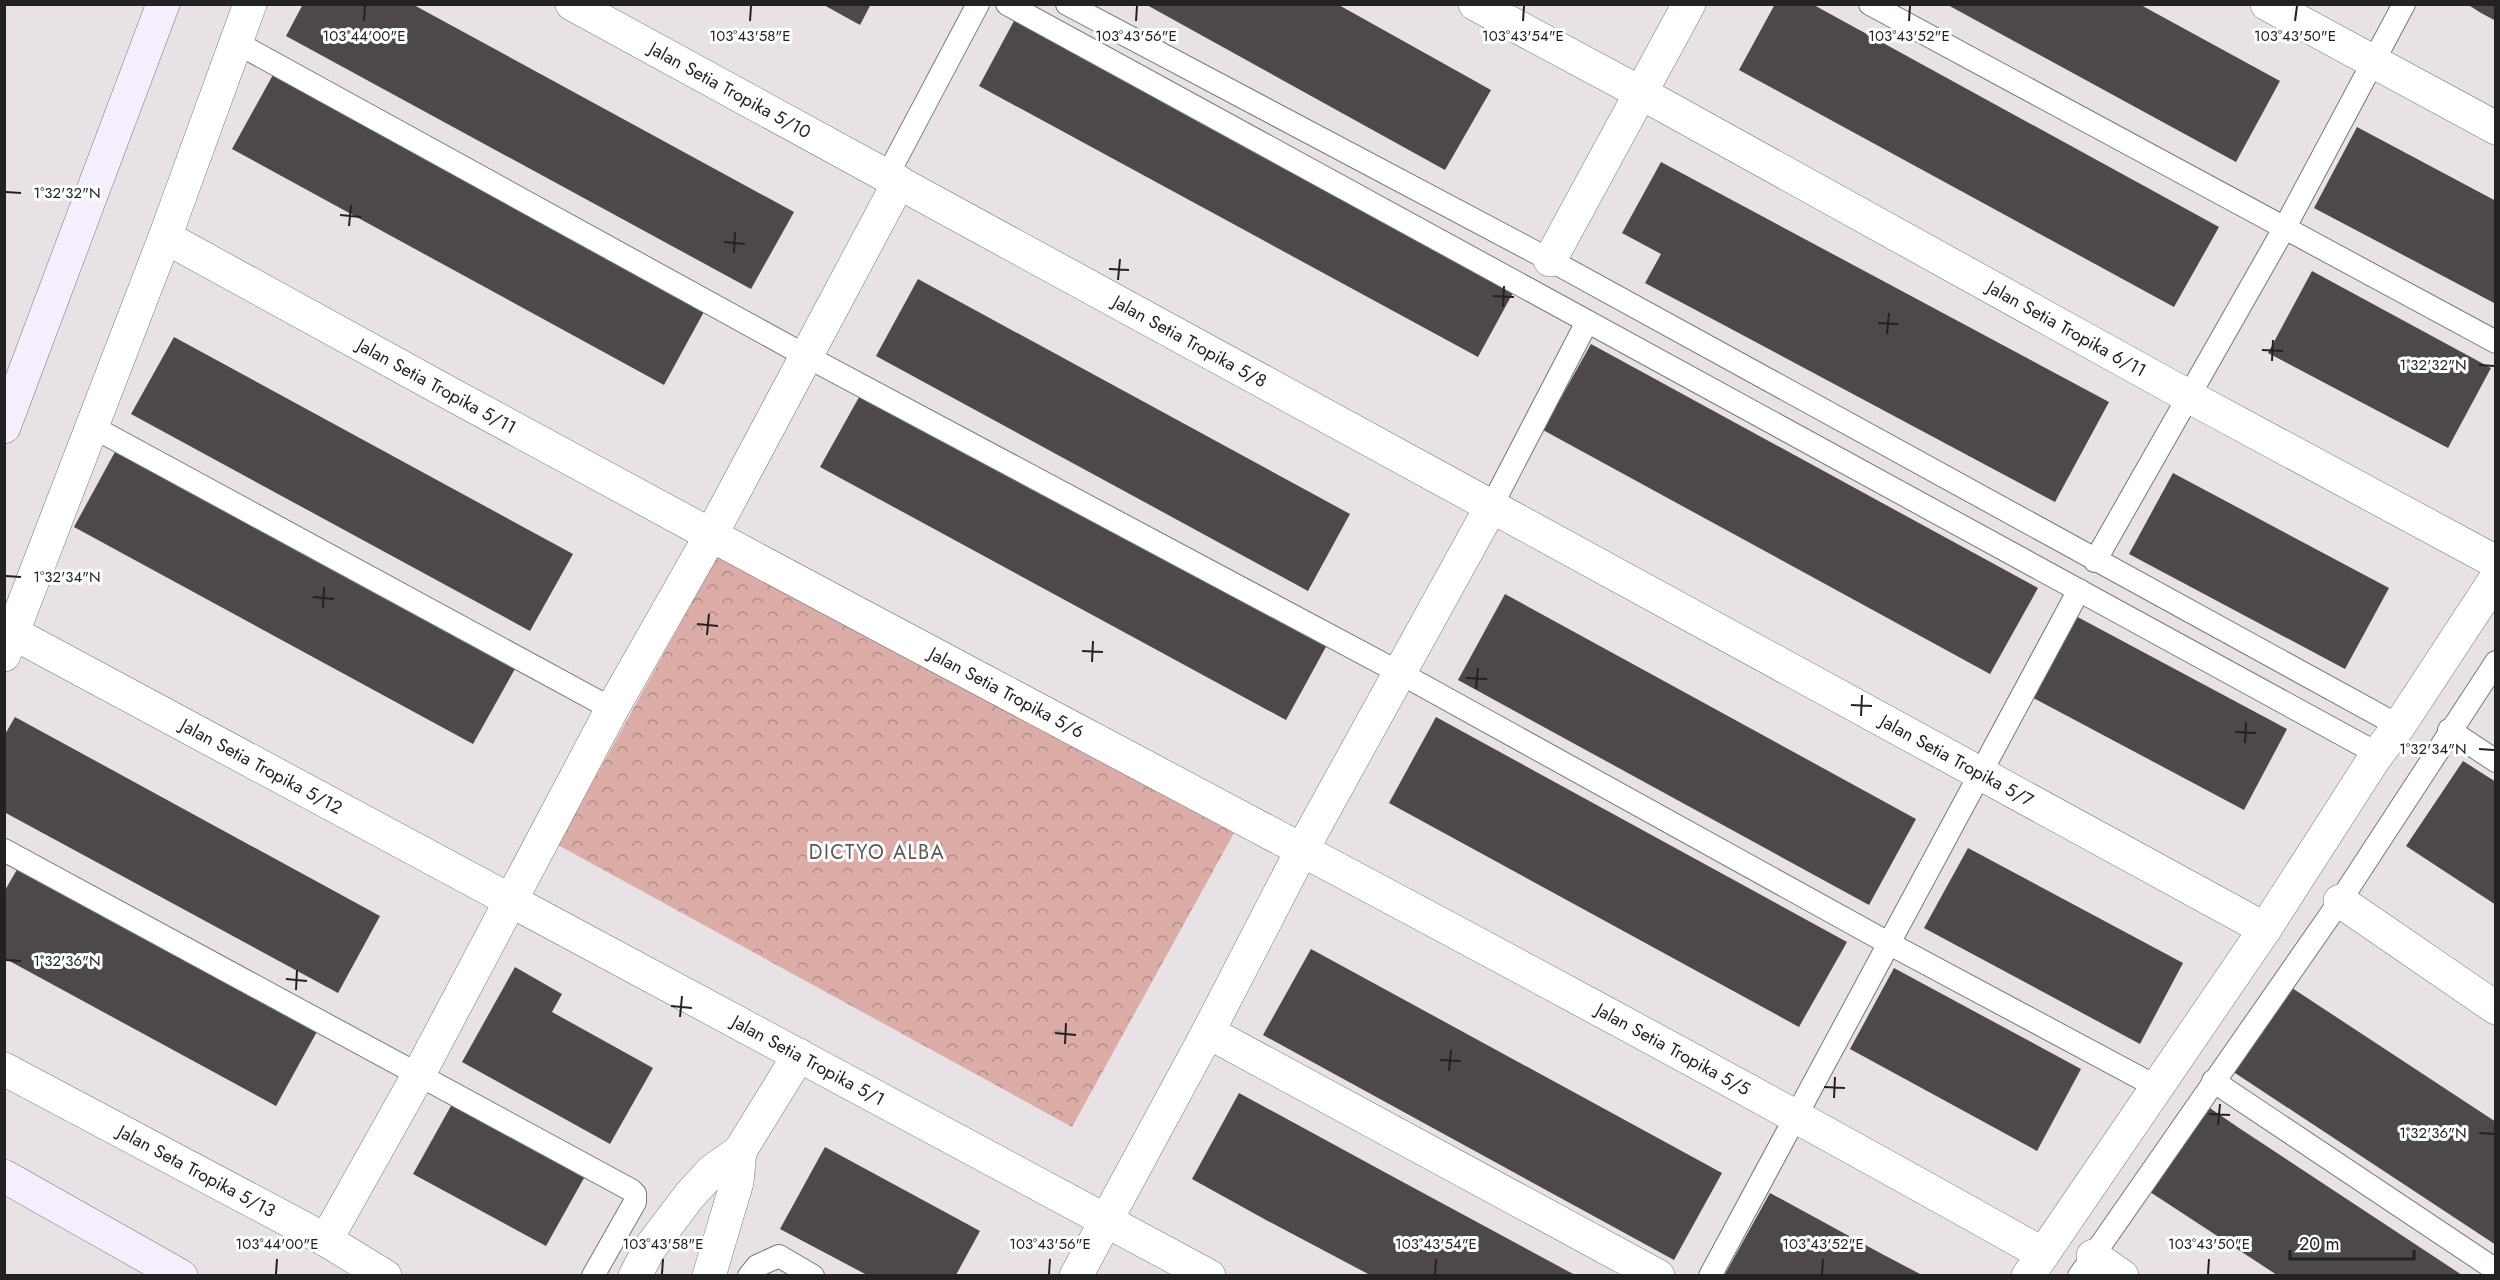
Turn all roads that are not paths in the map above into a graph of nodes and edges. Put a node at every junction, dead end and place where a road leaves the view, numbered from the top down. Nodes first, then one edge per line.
1 (163, 4) edge
2 (250, 4) edge
3 (572, 4) edge
4 (978, 4) edge
5 (1007, 4) edge
6 (1067, 4) edge
7 (1475, 4) edge
8 (1689, 4) edge
9 (1870, 4) edge
10 (2267, 4) edge
11 (2404, 4) edge
12 (237, 43) junction
13 (2372, 62) junction
14 (1641, 93) junction
15 (2496, 128) edge
16 (893, 179) junction
17 (2285, 227) junction
18 (165, 237) junction
19 (1550, 260) junction
20 (1587, 322) junction
21 (2496, 342) edge
22 (806, 356) junction
23 (2188, 396) junction
24 (91, 426) junction
25 (4, 427) edge
26 (1491, 507) junction
27 (711, 535) junction
28 (2095, 561) junction
29 (2496, 562) edge
30 (2496, 578) edge
31 (2079, 590) junction
32 (9, 644) edge
33 (2496, 662) edge
34 (1400, 673) junction
35 (612, 709) junction
36 (2399, 726) junction
37 (2449, 730) junction
38 (2374, 759) junction
39 (2496, 761) edge
40 (1980, 774) junction
41 (1303, 848) junction
42 (4, 850) edge
43 (510, 901) junction
44 (2340, 901) junction
45 (2265, 929) junction
46 (1890, 944) junction
47 (2496, 1008) edge
48 (1208, 1032) junction
49 (799, 1055) junction
50 (4, 1069) edge
51 (419, 1074) junction
52 (2213, 1081) junction
53 (2157, 1087) junction
54 (1797, 1115) junction
55 (740, 1151) junction
56 (4, 1176) edge
57 (1106, 1220) junction
58 (326, 1240) junction
59 (2036, 1265) edge
60 (2086, 1266) edge
61 (2496, 1270) edge
62 (181, 1275) edge
63 (385, 1275) edge
64 (593, 1275) edge
65 (634, 1275) edge
66 (709, 1275) edge
67 (749, 1275) edge
68 (813, 1275) edge
69 (1076, 1275) edge
70 (1209, 1275) edge
71 (1658, 1275) edge
72 (1710, 1275) edge
73 (2122, 1275) edge

1 - 25 street
2 - 12 street
3 - 16 street, Jalan Setia Tropika 5/10
4 - 16 lane
5 - 20 lane
6 - 19 lane
7 - 14 street, Jalan Setia Tropika 6/11
8 - 14 street
9 - 17 lane
10 - 13 street
11 - 13 lane
12 - 18 street
12 - 22 lane
13 - 15 street
13 - 17 lane
14 - 19 street
14 - 23 street, Jalan Setia Tropika 6/11
16 - 22 street
16 - 26 street, Jalan Setia Tropika 5/8
17 - 21 lane
17 - 23 lane
18 - 24 street
18 - 27 street, Jalan Setia Tropika 5/11
19 - 28 lane
20 - 26 lane
20 - 31 lane
22 - 27 street
22 - 34 lane
23 - 28 lane
23 - 29 street, Jalan Setia Tropika 6/11
24 - 32 street
24 - 35 lane
26 - 34 street
26 - 40 street, Jalan Setia Tropika 5/7
27 - 35 street
27 - 41 street, Jalan Setia Tropika 5/6
28 - 36 lane
30 - 36 street
31 - 38 lane
31 - 40 lane
32 - 43 street, Jalan Setia Tropika 5/12
33 - 37 lane
34 - 41 street
34 - 46 lane
35 - 43 street
36 - 38 street
37 - 39 lane
37 - 44 lane
38 - 45 street
40 - 45 street, Jalan Setia Tropika 5/7
40 - 46 lane
41 - 48 street
41 - 54 street, Jalan Setia Tropika 5/5
42 - 51 lane
43 - 49 street, Jalan Setia Tropika 5/1
43 - 51 street
44 - 47 street
44 - 52 lane
45 - 53 street
46 - 53 lane
46 - 54 lane
48 - 57 street
48 - 71 street
49 - 55 street
49 - 57 street, Jalan Setia Tropika 5/1
50 - 58 street, Jalan Seta Tropika 5/13
51 - 58 street
51 - 64 lane
52 - 60 lane
52 - 61 lane
53 - 59 street
54 - 59 street, Jalan Setia Tropika 5/5
54 - 72 lane
55 - 65 street
55 - 66 street
56 - 62 street
57 - 69 street
57 - 70 street, Jalan Setia Tropika 5/1
58 - 63 street, Jalan Seta Tropika 5/13
60 - 73 street
67 - 68 lane

